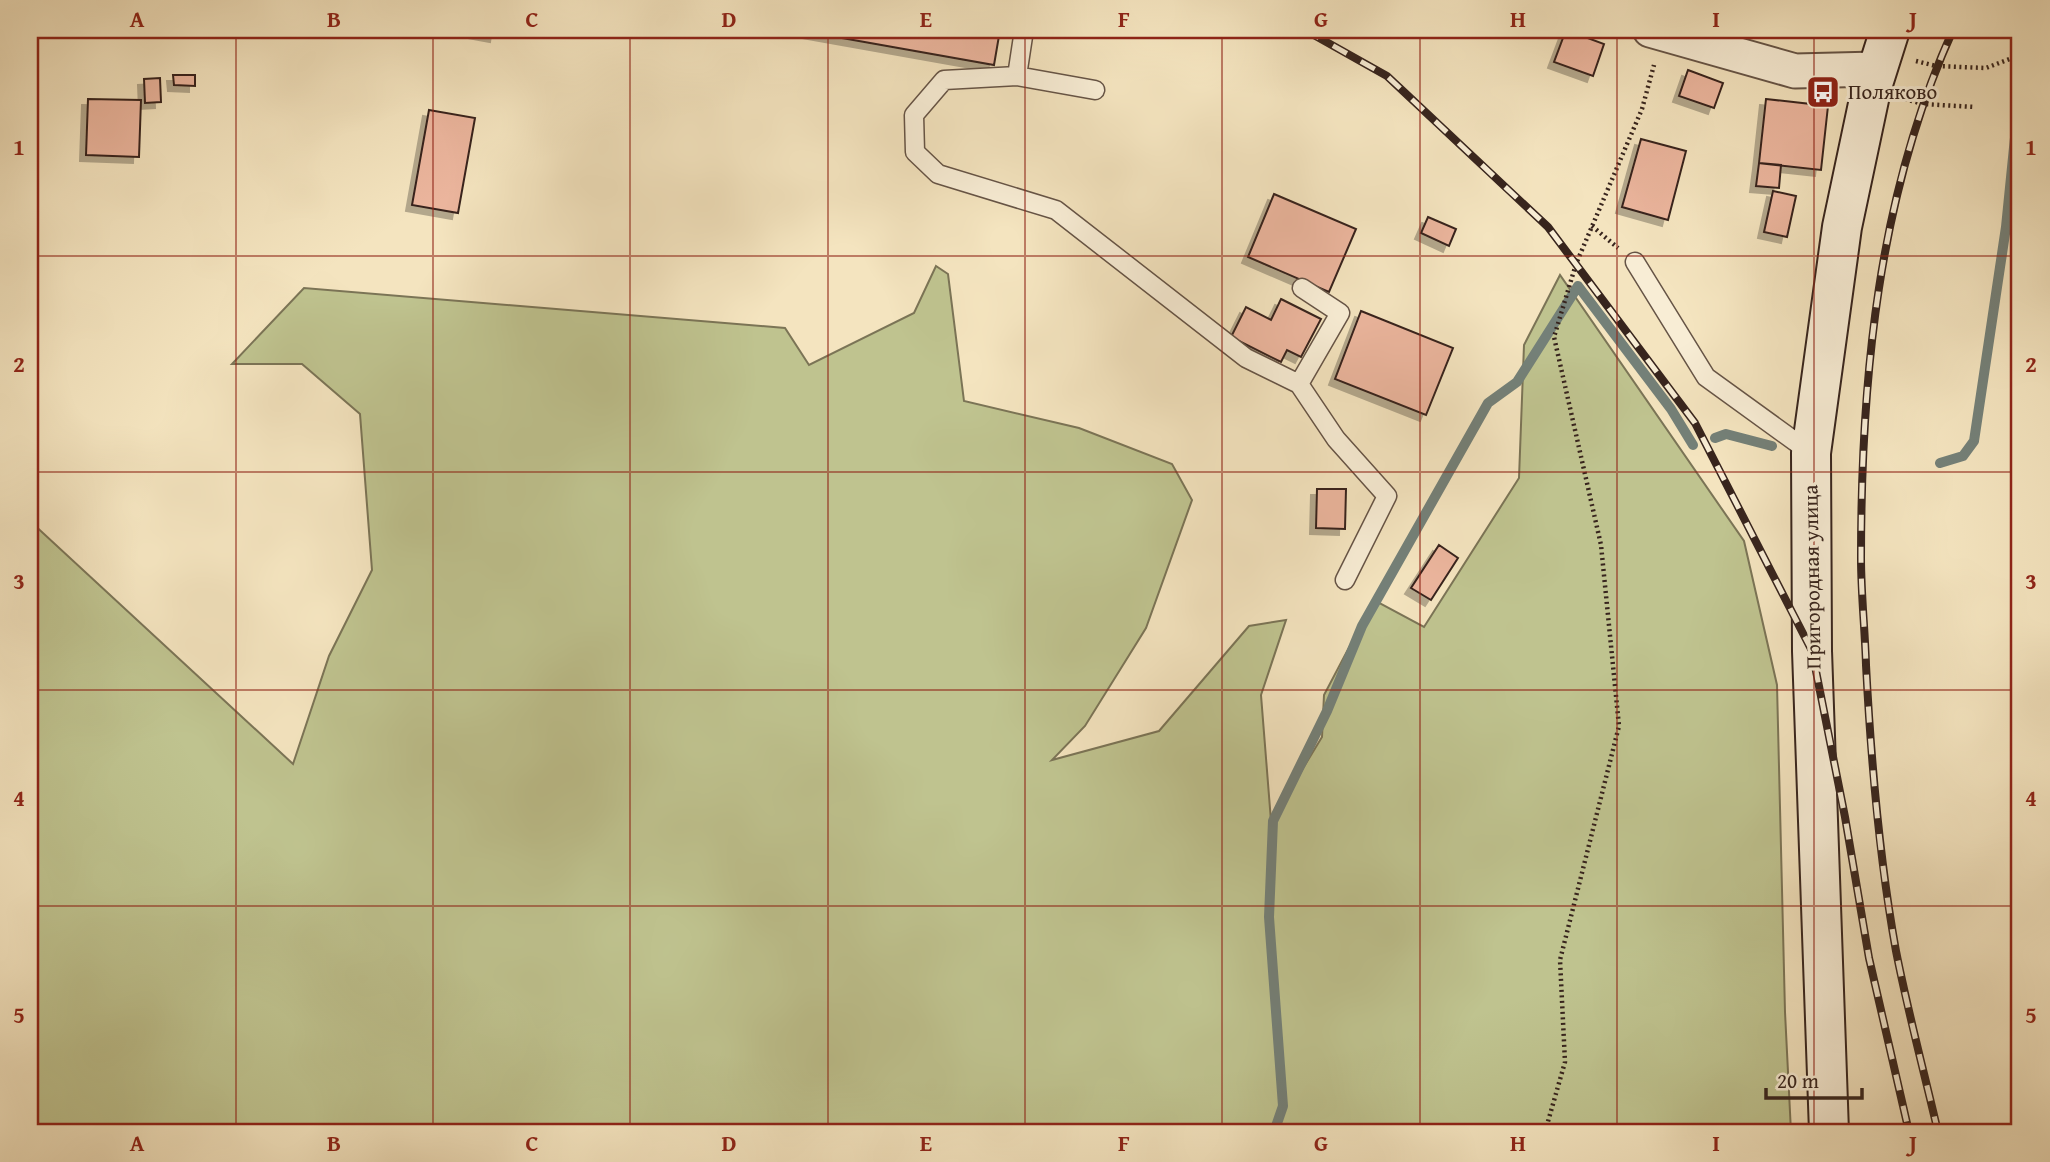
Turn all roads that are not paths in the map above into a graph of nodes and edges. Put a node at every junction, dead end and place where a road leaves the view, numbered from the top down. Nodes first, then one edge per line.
1 (1024, 30) edge
2 (1659, 31) edge
3 (1880, 60) edge
4 (1017, 76) junction
5 (1095, 90) dead end
6 (1634, 262) road end
7 (1303, 288) dead end
8 (1299, 384) junction
9 (1811, 453) junction
10 (1345, 580) dead end
11 (1829, 1132) edge

1 - 4 lane
2 - 3 street
3 - 9 main road, Пригородная улица
4 - 5 lane
4 - 8 lane
6 - 9 lane
7 - 8 lane
8 - 10 lane
9 - 11 main road, Пригородная улица

